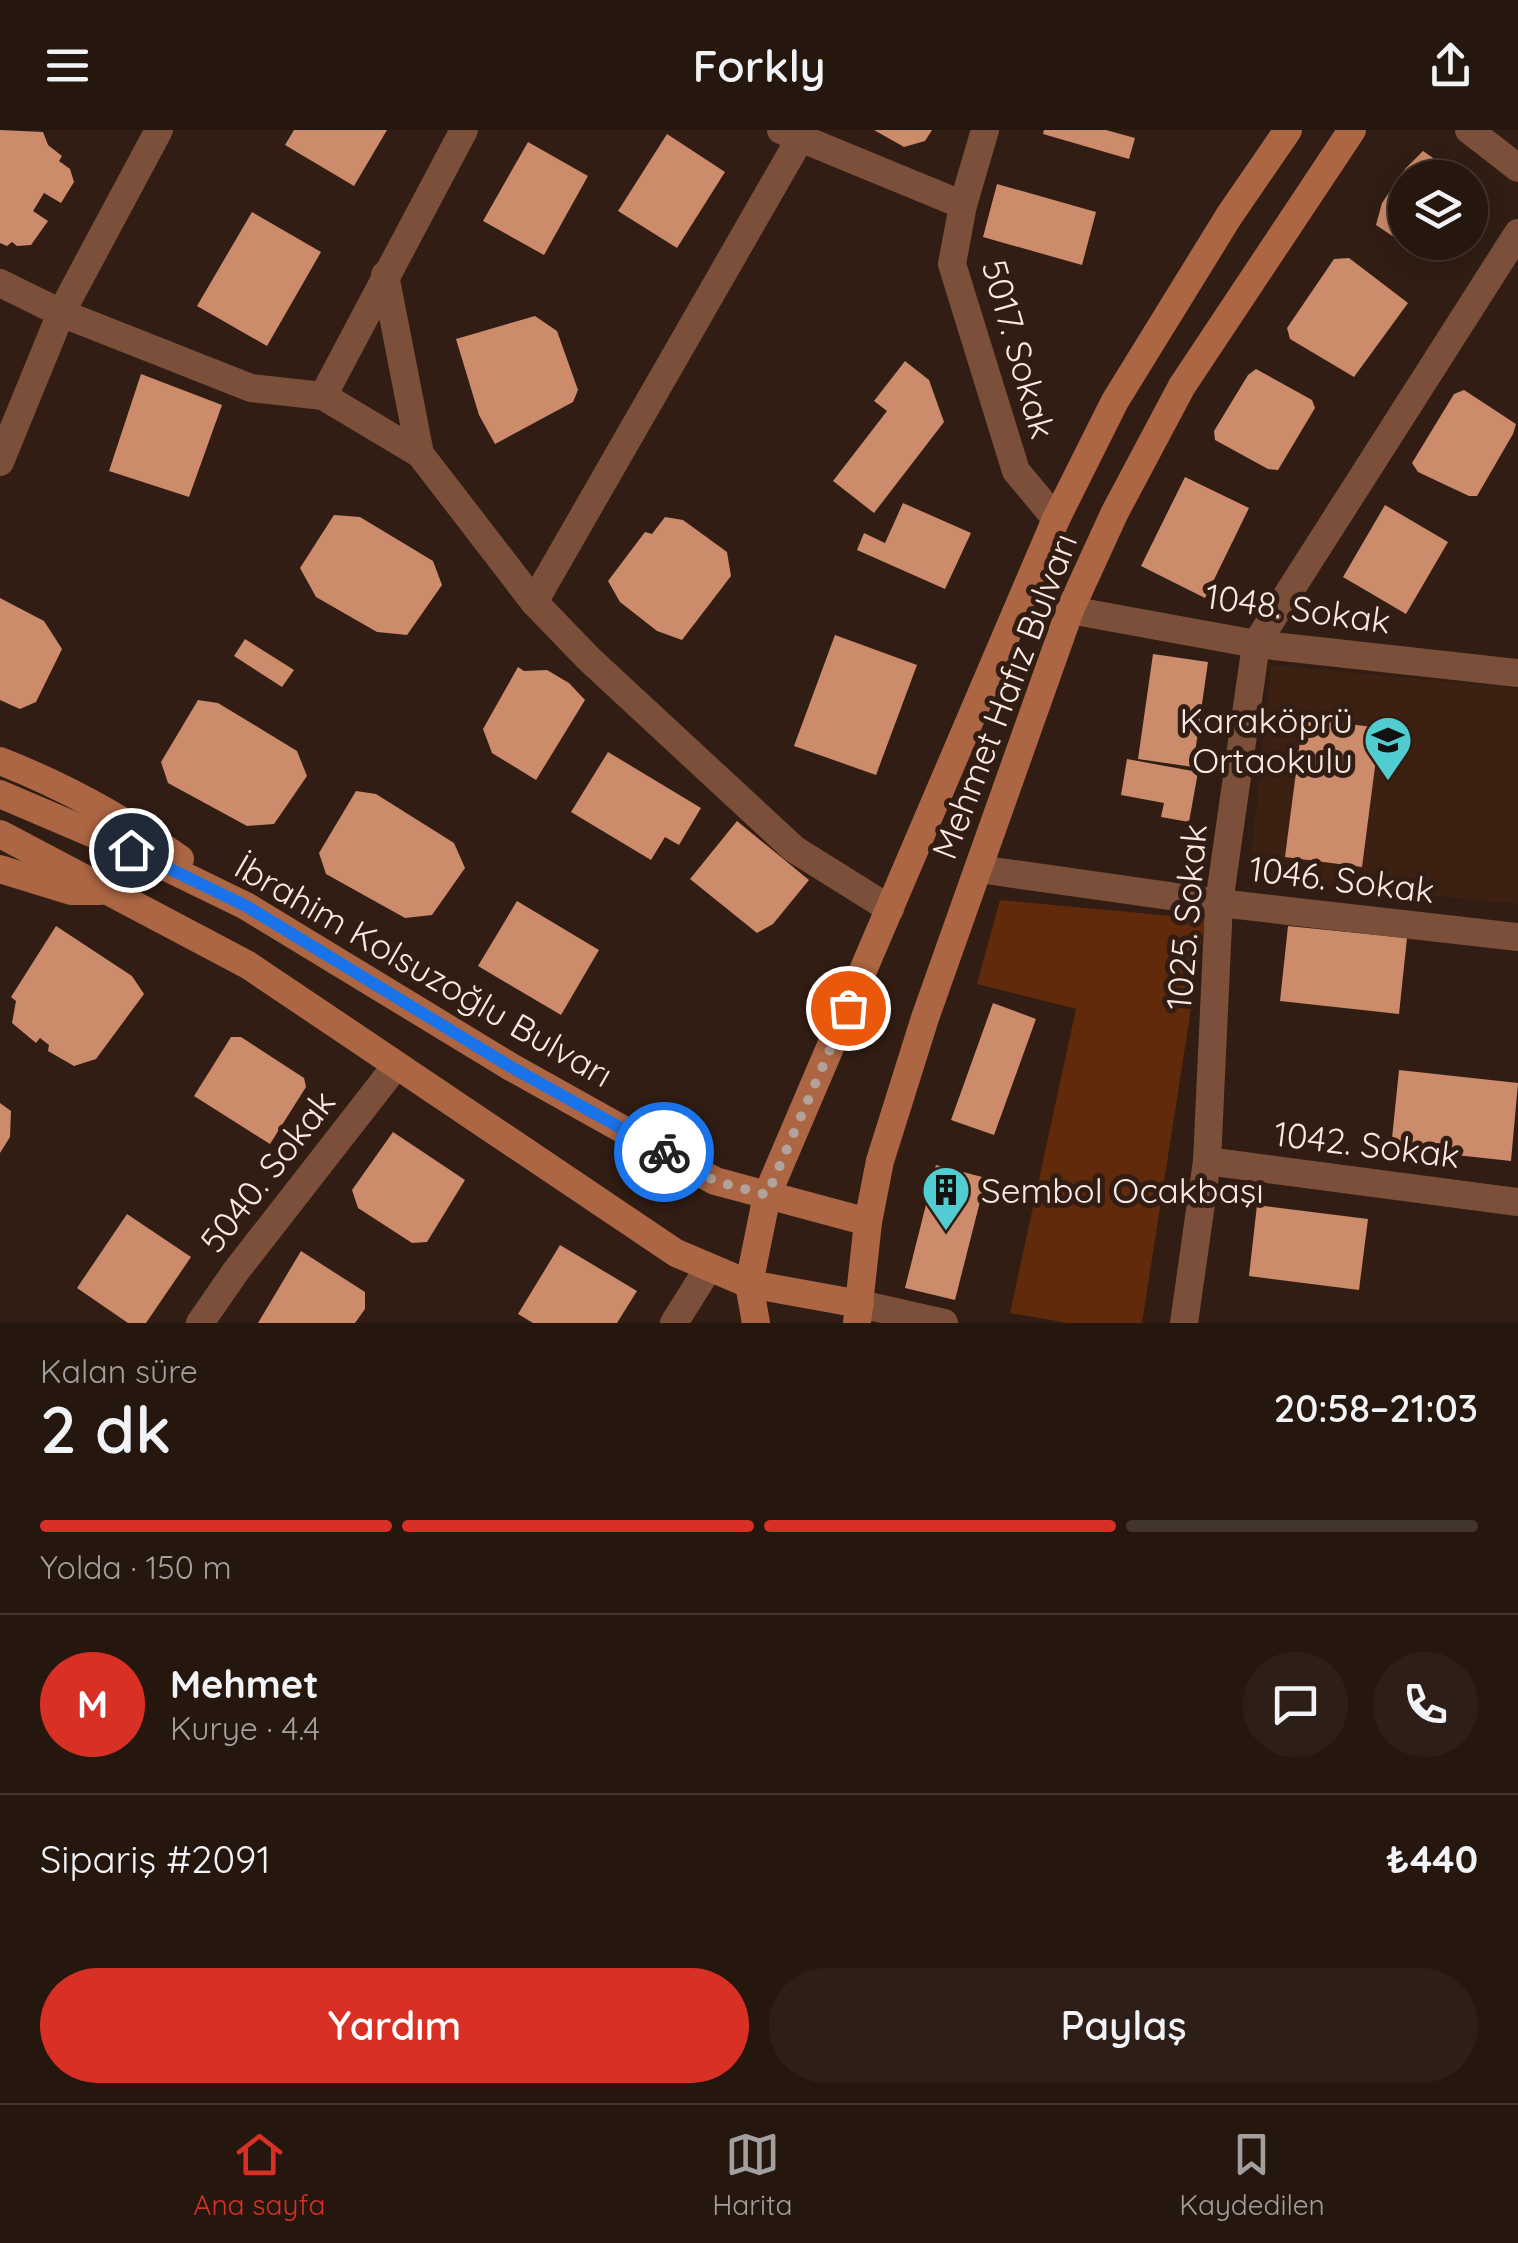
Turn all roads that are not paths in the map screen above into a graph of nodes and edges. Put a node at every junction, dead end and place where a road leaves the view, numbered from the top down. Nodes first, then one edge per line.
1 (158, 130) edge
2 (464, 130) edge
3 (985, 130) edge
4 (1288, 130) edge
5 (1352, 130) edge
6 (1468, 130) edge
7 (791, 134) edge
8 (1518, 168) edge
9 (963, 205) junction
10 (1518, 233) edge
11 (385, 275) junction
12 (0, 283) edge
13 (61, 313) junction
14 (323, 396) junction
15 (420, 454) junction
16 (0, 462) edge
17 (1056, 518) junction
18 (534, 602) junction
19 (1070, 610) junction
20 (1256, 644) junction
21 (1518, 672) edge
22 (0, 761) edge
23 (0, 794) edge
24 (0, 834) edge
25 (0, 869) edge
26 (979, 869) junction
27 (111, 891) junction
28 (1220, 902) junction
29 (246, 906) junction
30 (890, 910) junction
31 (1518, 937) edge
32 (394, 1066) junction
33 (1207, 1162) junction
34 (767, 1195) junction
35 (1518, 1202) edge
36 (868, 1222) junction
37 (709, 1267) junction
38 (749, 1284) junction
39 (858, 1314) edge
40 (200, 1323) edge
41 (674, 1323) edge
42 (756, 1323) edge
43 (944, 1323) edge
44 (1184, 1323) edge

1 - 13 street
2 - 11 street
3 - 9 street, 5017. Sokak
4 - 17 main road, Mehmet Hafız Bulvarı
5 - 19 main road, Mehmet Hafız Bulvarı
6 - 8 street
7 - 9 street
7 - 18 street
9 - 17 street, 5017. Sokak
10 - 20 street, 1025. Sokak
11 - 14 street
11 - 15 street
12 - 13 street
13 - 14 street
13 - 16 street
14 - 15 street
15 - 18 street
17 - 30 main road, Mehmet Hafız Bulvarı
18 - 30 street
19 - 20 street, 1048. Sokak
19 - 26 main road, Mehmet Hafız Bulvarı
20 - 21 street, 1048. Sokak
20 - 28 street, 1025. Sokak
22 - 29 main road
23 - 29 main road, İbrahim Kolsuzoğlu Bulvarı
24 - 27 main road
25 - 27 main road
26 - 28 street, 1046. Sokak
26 - 36 main road, Mehmet Hafız Bulvarı
27 - 32 main road
28 - 31 street, 1046. Sokak
28 - 33 street, 1025. Sokak
29 - 34 main road, İbrahim Kolsuzoğlu Bulvarı
30 - 34 main road, Mehmet Hafız Bulvarı
32 - 37 main road
32 - 40 street, 5040. Sokak
33 - 35 street, 1042. Sokak
33 - 44 street, 1025. Sokak
34 - 36 main road, İbrahim Kolsuzoğlu Bulvarı
34 - 38 main road, Mehmet Hafız Bulvarı
36 - 39 main road, Mehmet Hafız Bulvarı
37 - 38 main road
37 - 41 street
38 - 39 main road
38 - 42 main road
39 - 43 street

